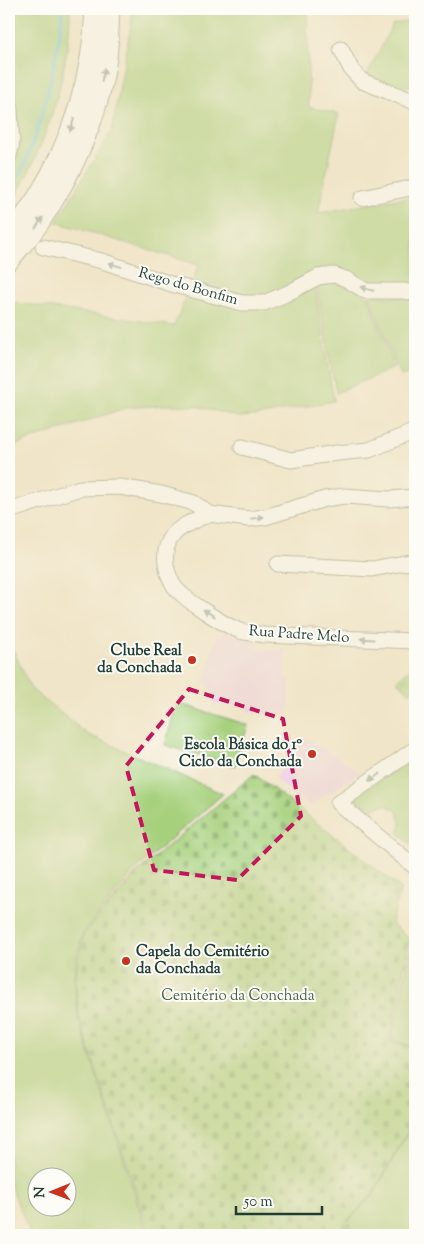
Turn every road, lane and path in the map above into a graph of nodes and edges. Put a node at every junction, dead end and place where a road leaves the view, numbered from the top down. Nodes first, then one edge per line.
1 (95, 9) edge
2 (110, 9) edge
3 (341, 49) dead end
4 (9, 93) edge
5 (411, 97) edge
6 (9, 156) edge
7 (415, 187) edge
8 (362, 198) dead end
9 (9, 236) edge
10 (43, 247) dead end
11 (9, 261) edge
12 (415, 293) edge
13 (415, 431) edge
14 (242, 447) dead end
15 (415, 497) edge
16 (9, 511) edge
17 (209, 514) junction
18 (415, 562) edge
19 (278, 564) dead end
20 (415, 641) edge
21 (415, 749) edge
22 (415, 867) edge

1 -> 9 main road
11 -> 2 main road
3 - 5 street
4 - 6 street
7 - 8 street
12 -> 10 street, Rego do Bonfim
13 - 14 street
17 -> 15 street
16 - 17 street
20 -> 17 street, Rua Padre Melo
18 - 19 street
21 -> 22 street

